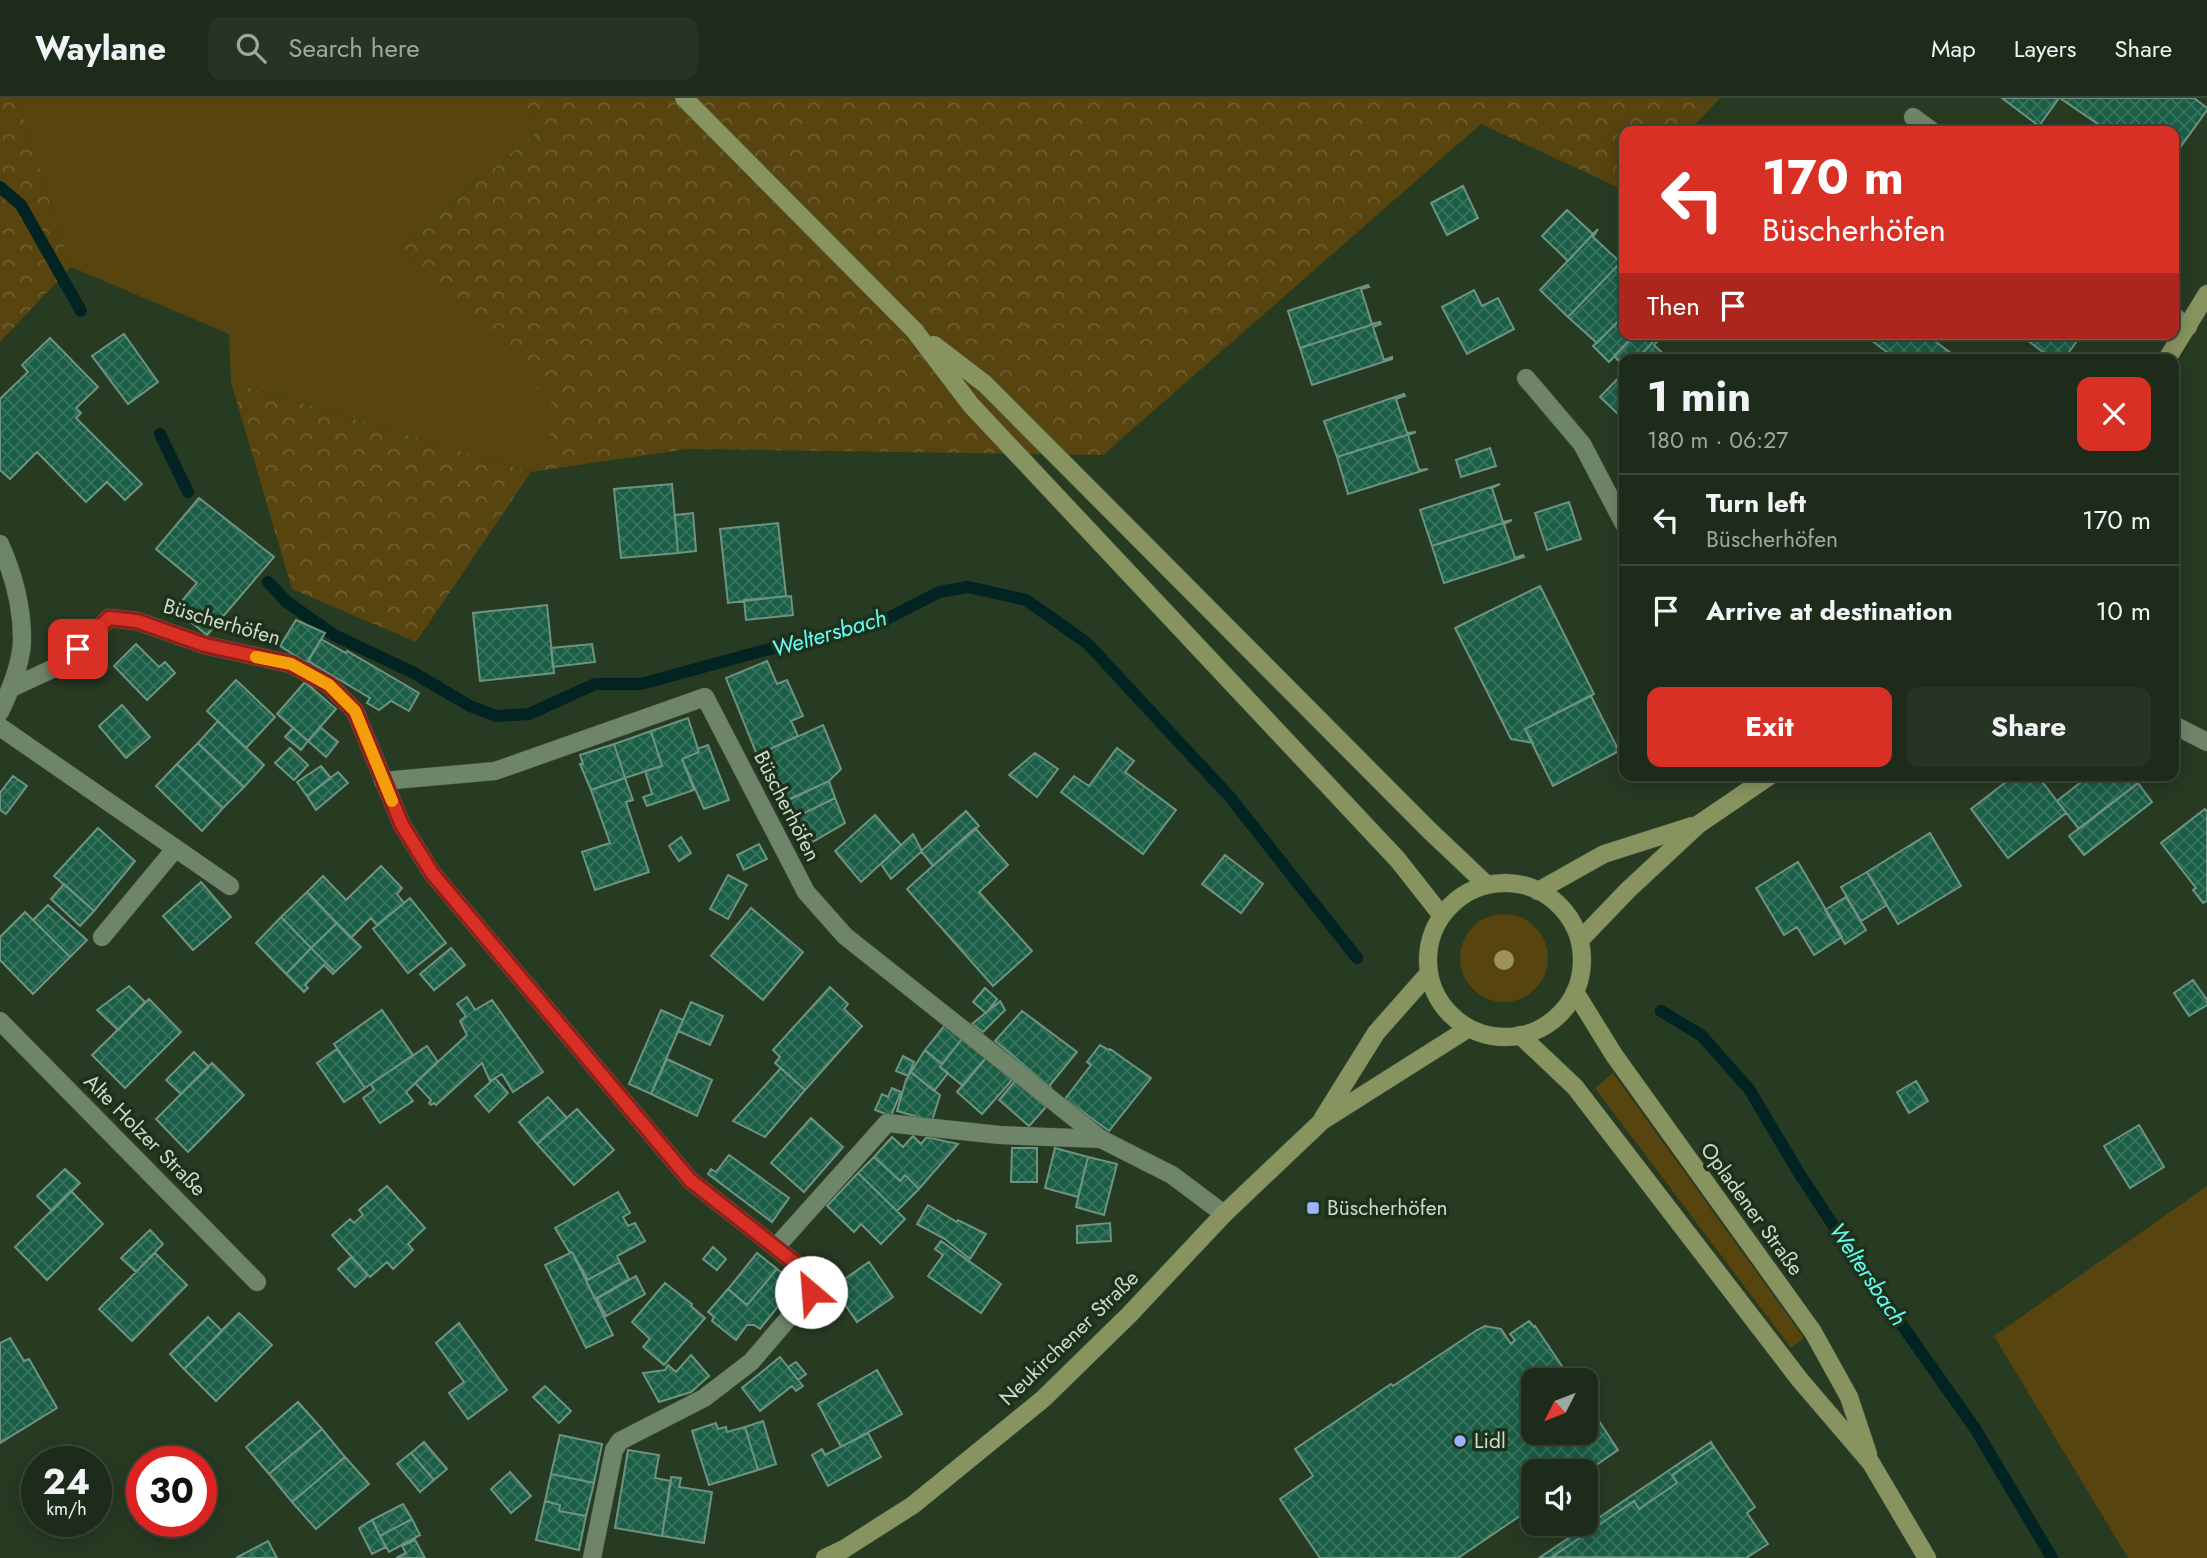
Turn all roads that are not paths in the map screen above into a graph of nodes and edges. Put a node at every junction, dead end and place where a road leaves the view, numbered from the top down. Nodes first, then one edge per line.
1 (684, 98) edge
2 (1913, 117) dead end
3 (1925, 126) edge
4 (2207, 294) edge
5 (2180, 322) edge
6 (914, 330) junction
7 (1526, 378) dead end
8 (1619, 515) edge
9 (0, 544) edge
10 (11, 688) junction
11 (0, 712) edge
12 (0, 727) edge
13 (2179, 727) edge
14 (2207, 742) edge
15 (383, 781) junction
16 (1759, 781) edge
17 (1699, 824) junction
18 (175, 849) junction
19 (1487, 885) junction
20 (230, 886) dead end
21 (1538, 891) junction
22 (1442, 916) junction
23 (102, 937) dead end
24 (1580, 940) junction
25 (1429, 973) junction
26 (1575, 992) junction
27 (0, 1021) edge
28 (1469, 1028) junction
29 (1520, 1035) junction
30 (1322, 1121) junction
31 (1101, 1139) junction
32 (1224, 1214) junction
33 (776, 1247) junction
34 (257, 1282) dead end
35 (1871, 1463) junction
36 (847, 1554) edge
37 (592, 1558) edge
38 (825, 1558) edge
39 (1927, 1558) edge

1 - 6 main road
2 - 3 street
4 - 5 main road
6 - 19 main road
6 - 22 main road
7 - 8 street
9 - 10 street
10 - 11 street
10 - 15 street, Büscherhöfen
12 - 18 street
13 - 14 street
15 - 31 street, Büscherhöfen
15 - 33 street, Büscherhöfen
16 - 17 main road
17 - 21 main road
17 - 24 main road
18 - 20 street
18 - 23 street
19 - 21 main road
19 - 22 main road
21 - 24 main road
22 - 25 main road
24 - 26 main road
25 - 28 main road
25 - 30 main road, Neukirchener Straße
26 - 29 main road
26 - 35 main road, Opladener Straße
27 - 34 street, Alte Holzer Straße
28 - 29 main road
28 - 30 main road, Neukirchener Straße
29 - 35 main road, Opladener Straße
30 - 32 main road, Neukirchener Straße
31 - 32 street, Büscherhöfen
31 - 33 street, Büscherhöfen
32 - 36 main road, Neukirchener Straße
33 - 37 street, Büscherhöfen
35 - 39 main road, Opladener Straße
36 - 38 main road, Neukirchener Straße

